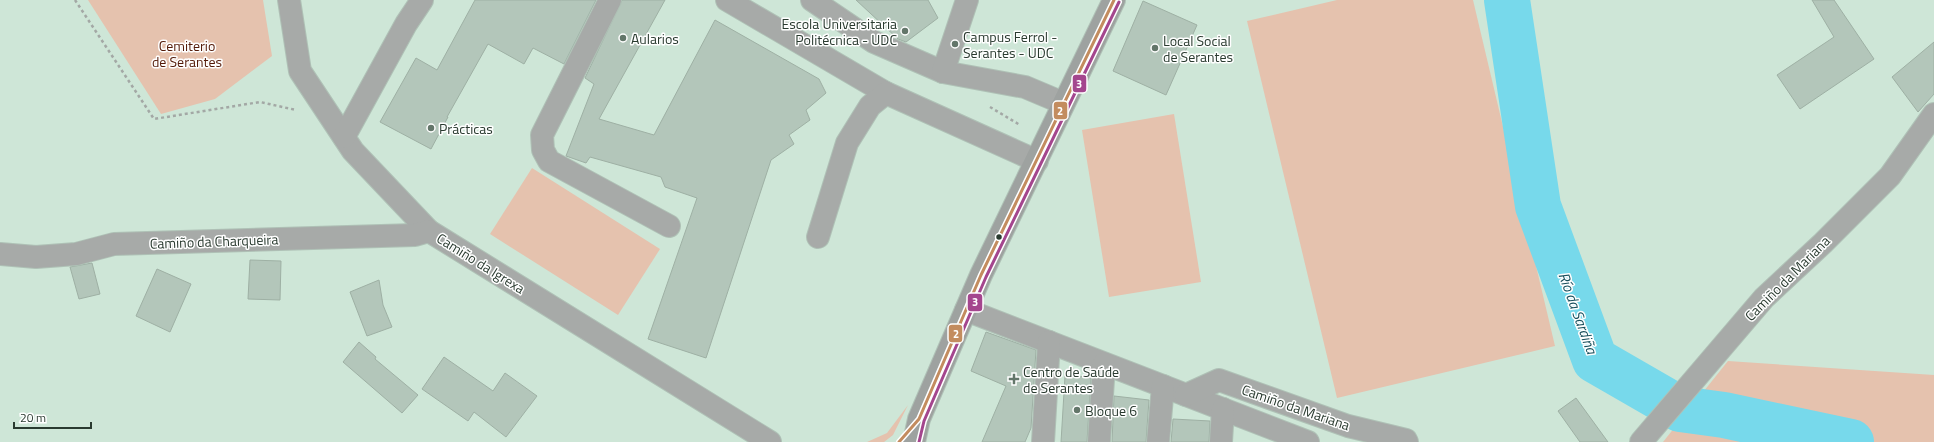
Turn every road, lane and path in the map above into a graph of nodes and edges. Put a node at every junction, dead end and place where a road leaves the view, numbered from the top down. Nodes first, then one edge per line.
1 (75, 0) edge
2 (288, 0) edge
3 (422, 0) edge
4 (610, 0) edge
5 (727, 0) edge
6 (812, 0) edge
7 (968, 0) edge
8 (1114, 0) edge
9 (943, 72) junction
10 (886, 93) junction
11 (1064, 104) junction
12 (1934, 114) edge
13 (330, 117) junction
14 (344, 137) junction
15 (1036, 161) junction
16 (669, 226) dead end
17 (429, 231) junction
18 (818, 237) dead end
19 (0, 254) edge
20 (966, 310) junction
21 (1049, 342) junction
22 (1104, 364) junction
23 (1163, 386) junction
24 (1186, 395) junction
25 (1223, 409) junction
26 (919, 419) junction
27 (1279, 437) edge
28 (770, 442) edge
29 (899, 442) edge
30 (914, 442) edge
31 (1043, 442) edge
32 (1099, 442) edge
33 (1158, 442) edge
34 (1221, 442) edge
35 (1308, 442) edge
36 (1407, 442) edge
37 (1641, 442) edge

1 - 13 path
2 - 13 street, Camiño da Igrexa
3 - 14 street
4 - 16 street
5 - 10 street
6 - 9 street
7 - 9 street
8 - 11 main road
9 - 11 street
10 - 15 street
10 - 18 street
11 - 15 main road
12 - 37 street, Camiño da Mariana
13 - 14 street, Camiño da Igrexa
14 - 17 street, Camiño da Igrexa
15 - 20 main road
17 - 19 street, Camiño da Charqueira
17 - 28 street, Camiño da Igrexa
20 - 21 street
20 - 26 main road
21 - 22 street
21 - 31 street
22 - 23 street
22 - 32 street
23 - 24 street
23 - 33 street
24 - 25 street
24 - 36 street, Camiño da Mariana
25 - 27 street
25 - 34 street
26 - 29 main road
26 - 30 main road
27 - 35 street

